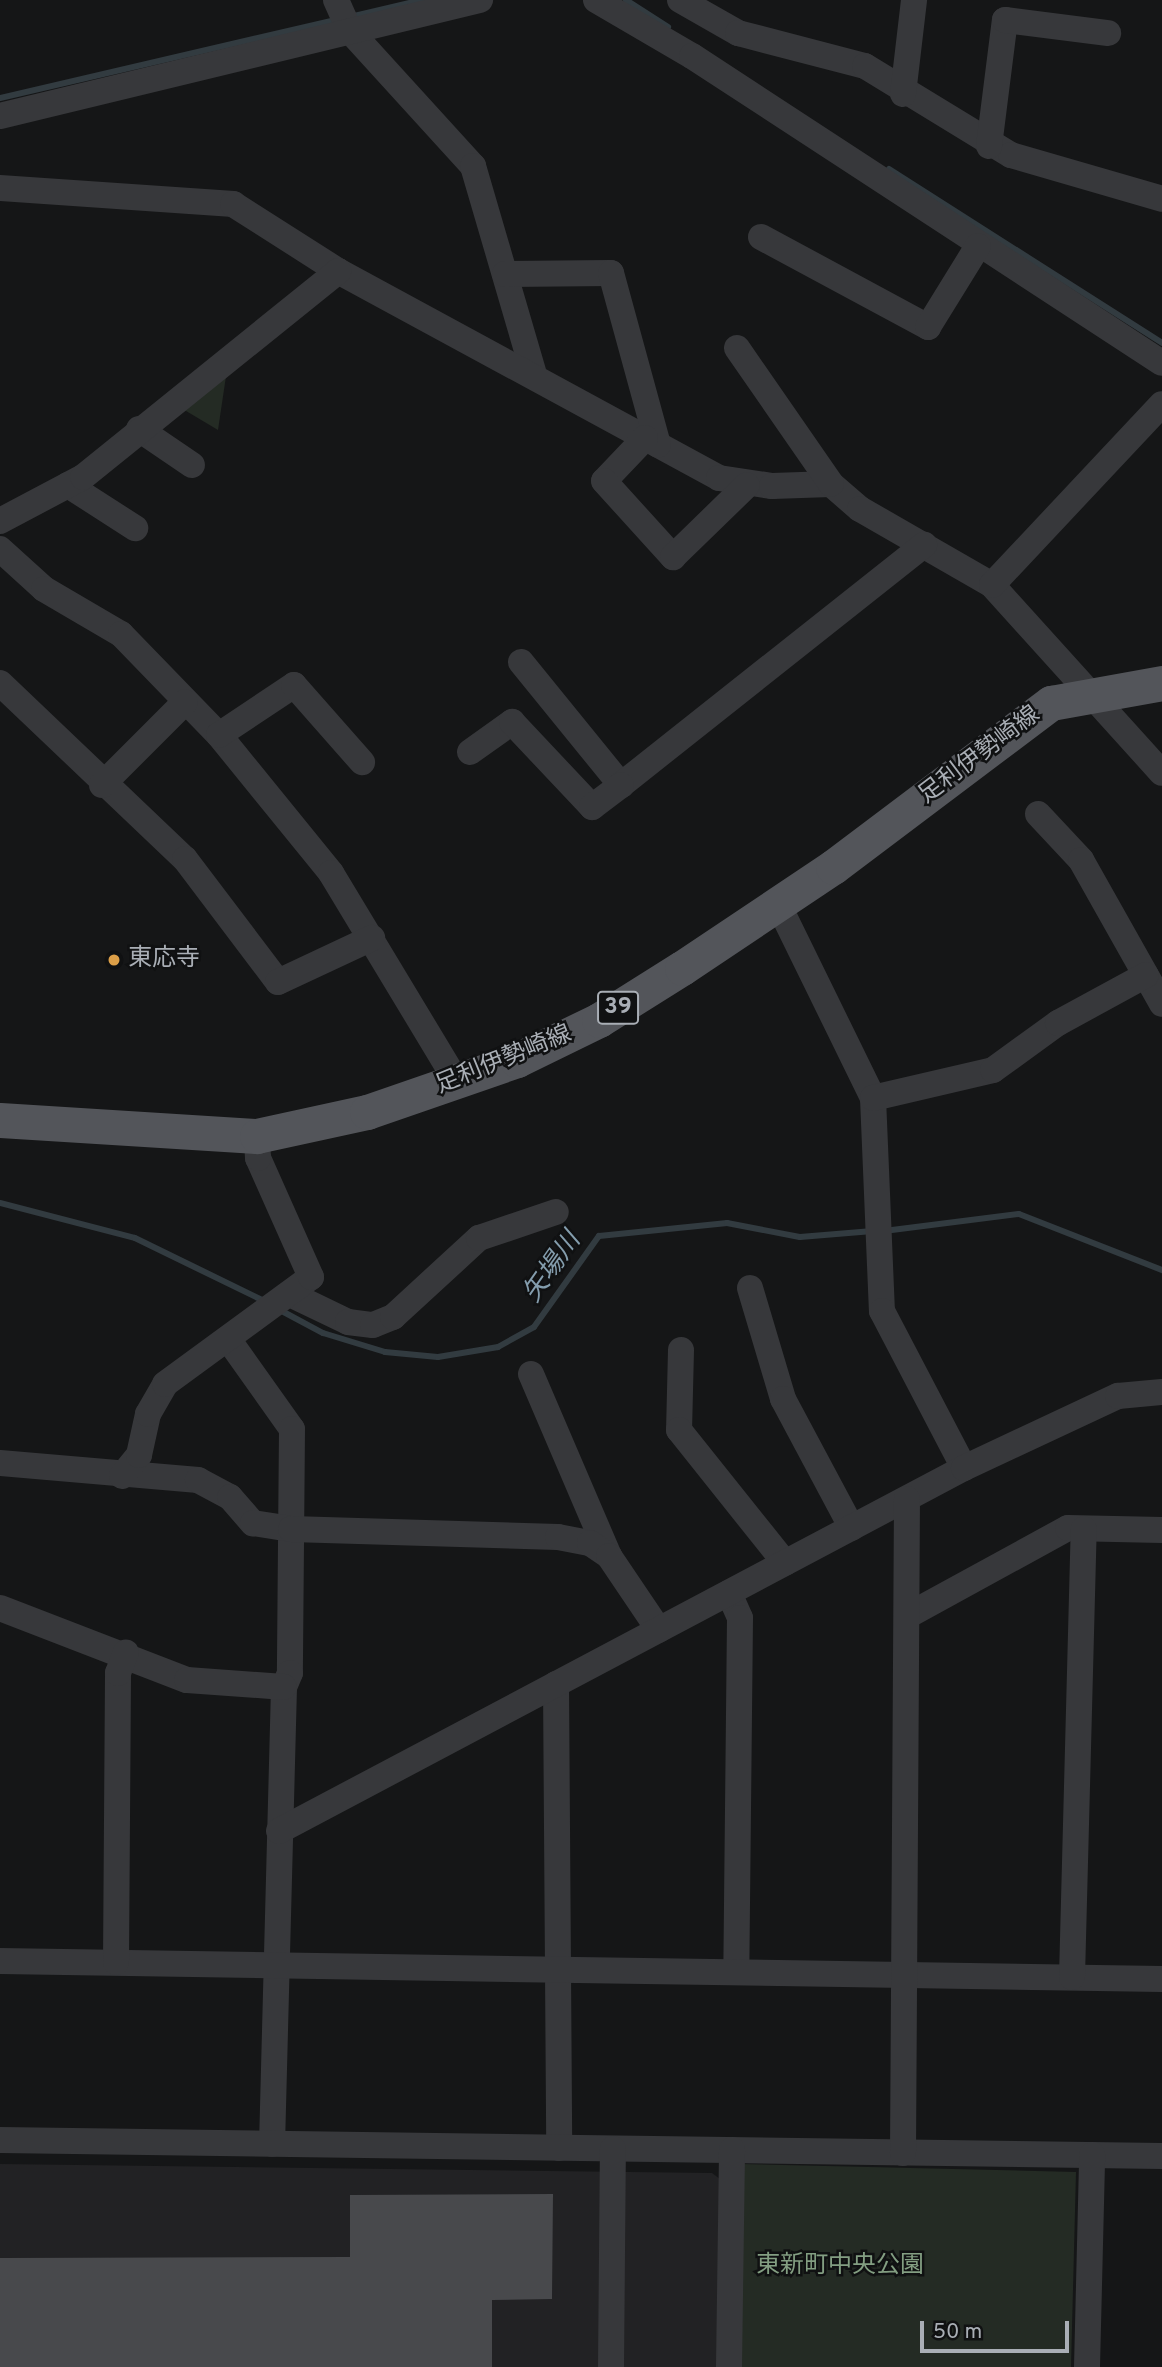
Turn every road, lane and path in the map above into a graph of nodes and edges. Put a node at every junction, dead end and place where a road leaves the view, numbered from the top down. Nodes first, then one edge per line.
1 (337, 0) edge
2 (480, 0) edge
3 (596, 0) edge
4 (680, 0) edge
5 (914, 0) edge
6 (350, 31) junction
7 (1108, 33) dead end
8 (902, 94) junction
9 (0, 116) edge
10 (989, 146) junction
11 (0, 188) edge
12 (1162, 199) edge
13 (761, 237) dead end
14 (978, 246) junction
15 (338, 271) junction
16 (505, 274) junction
17 (737, 348) dead end
18 (1162, 363) edge
19 (534, 375) junction
20 (1162, 404) edge
21 (139, 429) junction
22 (651, 442) junction
23 (192, 465) dead end
24 (831, 484) junction
25 (68, 485) junction
26 (747, 485) junction
27 (0, 522) edge
28 (135, 528) dead end
29 (924, 545) junction
30 (0, 549) edge
31 (992, 585) junction
32 (521, 662) dead end
33 (0, 682) edge
34 (1162, 683) edge
35 (1089, 691) junction
36 (185, 702) junction
37 (219, 735) junction
38 (470, 752) dead end
39 (1157, 758) edge
40 (362, 762) dead end
41 (102, 785) junction
42 (621, 785) junction
43 (1038, 814) dead end
44 (778, 904) junction
45 (372, 938) junction
46 (1146, 975) junction
47 (1162, 1004) edge
48 (457, 1082) junction
49 (873, 1098) junction
50 (0, 1120) edge
51 (257, 1136) junction
52 (556, 1212) dead end
53 (750, 1288) dead end
54 (292, 1295) junction
55 (228, 1339) junction
56 (681, 1350) dead end
57 (531, 1374) dead end
58 (1162, 1392) edge
59 (0, 1463) edge
60 (964, 1468) junction
61 (122, 1476) junction
62 (908, 1499) junction
63 (852, 1528) junction
64 (292, 1529) junction
65 (1084, 1529) junction
66 (1162, 1530) edge
67 (609, 1556) junction
68 (785, 1563) junction
69 (729, 1593) junction
70 (0, 1608) edge
71 (907, 1616) junction
72 (659, 1630) junction
73 (126, 1652) junction
74 (556, 1684) junction
75 (284, 1687) junction
76 (279, 1830) junction
77 (0, 1961) edge
78 (116, 1962) junction
79 (276, 1965) junction
80 (559, 1968) junction
81 (736, 1971) junction
82 (904, 1973) junction
83 (1072, 1977) junction
84 (1162, 1979) edge
85 (0, 2140) edge
86 (272, 2144) junction
87 (559, 2148) junction
88 (613, 2148) junction
89 (732, 2150) junction
90 (903, 2153) junction
91 (1093, 2155) junction
92 (1162, 2156) edge
93 (611, 2367) edge
94 (729, 2367) edge
95 (1087, 2367) edge

1 - 6 street
2 - 6 street
3 - 14 street
4 - 8 street
5 - 8 street
6 - 9 street
6 - 16 street
7 - 10 street
8 - 10 street
10 - 12 street
11 - 15 street
13 - 14 street
14 - 18 street
15 - 19 street
15 - 21 street
16 - 19 street
16 - 22 street
17 - 24 street
19 - 22 street
20 - 31 street
21 - 23 street
21 - 25 street
22 - 26 street
22 - 26 street
24 - 26 street
24 - 29 street
25 - 27 street
25 - 28 street
29 - 31 street
29 - 42 street
30 - 36 street
31 - 35 street
32 - 42 street
33 - 41 street
34 - 35 main road, 足利伊勢崎線 / 39
35 - 39 street
35 - 44 main road, 足利伊勢崎線 / 39
36 - 37 street
36 - 41 street
37 - 40 street
37 - 45 street
38 - 42 street
41 - 45 street
43 - 46 street
44 - 48 main road, 足利伊勢崎線 / 39
44 - 49 street
45 - 48 street
46 - 47 street
46 - 49 street
48 - 51 main road, 足利伊勢崎線 / 39
49 - 60 street
50 - 51 main road, 足利伊勢崎線 / 39
51 - 54 street
52 - 54 street
53 - 63 street
54 - 55 street
55 - 61 street
55 - 64 street
56 - 68 street
57 - 67 street
58 - 60 street
59 - 61 street
60 - 62 street
61 - 64 street
62 - 63 street
62 - 71 street
63 - 68 street
64 - 67 street
64 - 75 street
65 - 66 street
65 - 71 street
65 - 83 street
67 - 72 street
68 - 69 street
69 - 72 street
69 - 81 street
70 - 73 street
71 - 82 street
72 - 74 street
73 - 75 street
73 - 78 street
74 - 76 street
74 - 80 street
75 - 76 street
76 - 79 street
77 - 78 street
78 - 79 street
79 - 80 street
79 - 86 street
80 - 81 street
80 - 87 street
81 - 82 street
82 - 83 street
82 - 90 street
83 - 84 street
85 - 86 street
86 - 87 street
87 - 88 street
88 - 89 street
88 - 93 street
89 - 90 street
89 - 94 street
90 - 91 street
91 - 92 street
91 - 95 street

